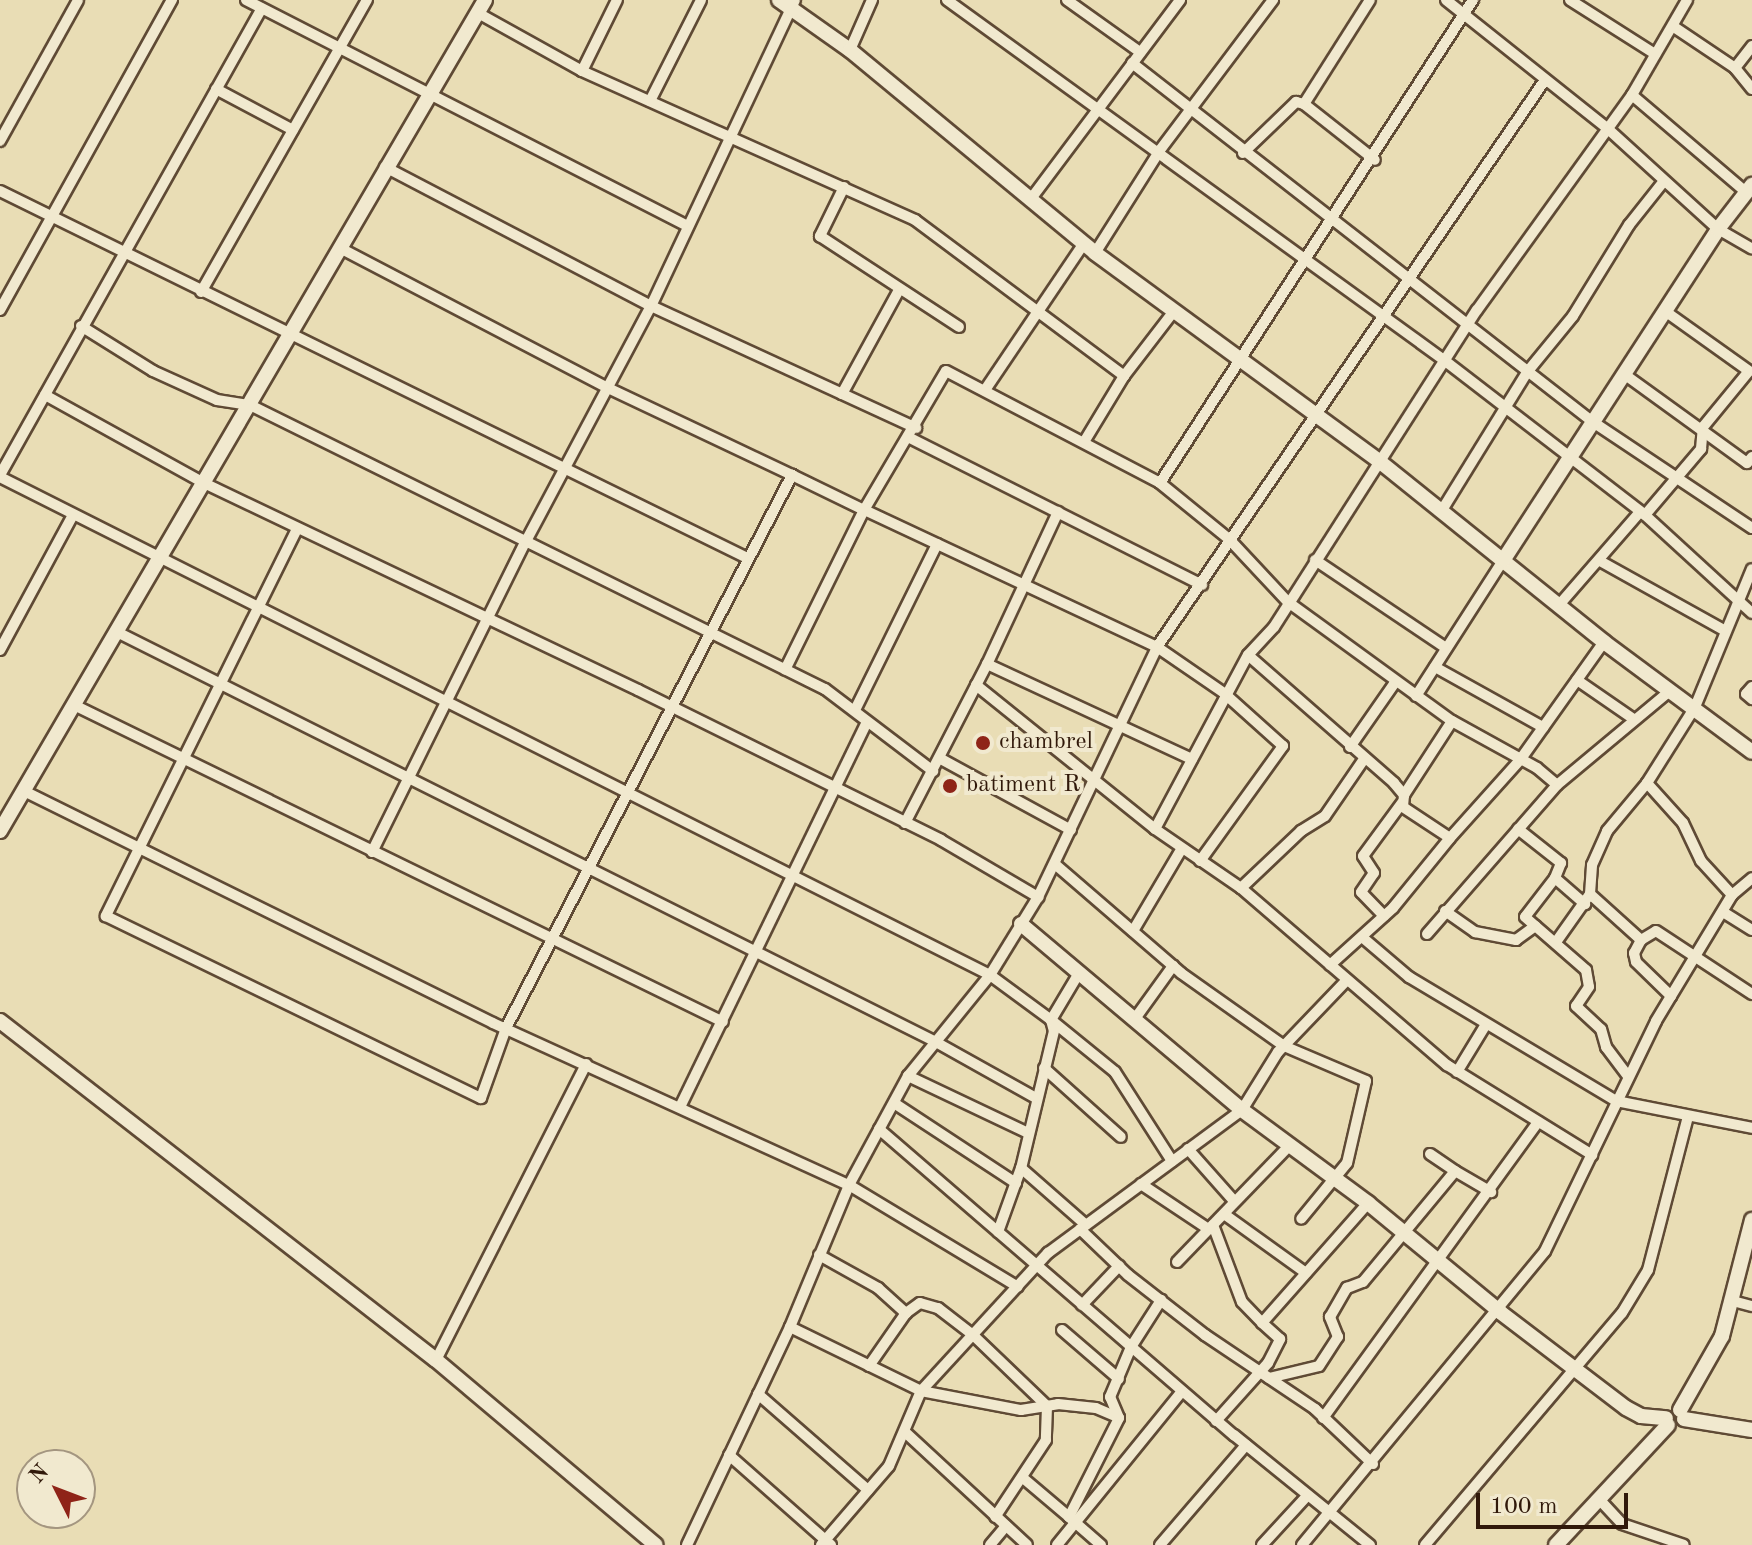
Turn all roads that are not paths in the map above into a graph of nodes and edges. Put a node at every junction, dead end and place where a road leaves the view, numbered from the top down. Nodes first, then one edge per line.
1 (78, 0) edge
2 (172, 0) edge
3 (246, 0) edge
4 (367, 0) edge
5 (617, 0) edge
6 (701, 0) edge
7 (872, 0) edge
8 (947, 0) edge
9 (1180, 0) edge
10 (1273, 0) edge
11 (1370, 0) edge
12 (1446, 0) edge
13 (1473, 0) edge
14 (1570, 0) edge
15 (1687, 0) edge
16 (1074, 2) edge
17 (789, 3) edge
18 (481, 7) edge
19 (262, 8) junction
20 (1463, 14) junction
21 (1674, 27) junction
22 (1752, 46) edge
23 (340, 48) junction
24 (850, 50) junction
25 (1140, 52) junction
26 (1655, 54) junction
27 (1132, 63) junction
28 (1735, 68) junction
29 (582, 71) junction
30 (1545, 80) junction
31 (216, 89) junction
32 (1752, 89) edge
33 (429, 93) junction
34 (1632, 95) junction
35 (650, 101) junction
36 (1304, 104) junction
37 (1099, 106) junction
38 (1191, 109) junction
39 (1608, 129) junction
40 (293, 130) junction
41 (730, 136) junction
42 (0, 141) edge
43 (1160, 150) junction
44 (1243, 153) junction
45 (1375, 160) junction
46 (385, 167) junction
47 (1664, 181) junction
48 (844, 187) junction
49 (1749, 189) edge
50 (0, 191) edge
51 (1030, 200) junction
52 (52, 217) junction
53 (1333, 223) junction
54 (688, 226) junction
55 (1718, 229) junction
56 (340, 248) junction
57 (1090, 248) junction
58 (1752, 249) edge
59 (121, 252) junction
60 (1308, 261) junction
61 (1410, 275) junction
62 (899, 290) junction
63 (201, 292) junction
64 (651, 306) junction
65 (0, 310) edge
66 (1037, 311) junction
67 (1174, 311) junction
68 (1665, 311) junction
69 (1383, 315) junction
70 (1469, 322) junction
71 (81, 326) junction
72 (959, 327) dead end
73 (290, 337) junction
74 (1444, 360) junction
75 (1241, 362) junction
76 (1528, 371) junction
77 (1751, 371) edge
78 (1624, 374) junction
79 (1124, 376) junction
80 (608, 388) junction
81 (985, 390) junction
82 (842, 394) junction
83 (45, 395) junction
84 (250, 405) junction
85 (1507, 409) junction
86 (1314, 414) junction
87 (1593, 422) junction
88 (1703, 427) junction
89 (913, 433) junction
90 (1084, 442) junction
91 (1570, 457) junction
92 (1379, 461) junction
93 (1750, 462) edge
94 (566, 465) junction
95 (792, 475) junction
96 (0, 476) edge
97 (1681, 476) junction
98 (204, 483) junction
99 (1160, 483) junction
100 (864, 510) junction
101 (1442, 510) junction
102 (1058, 512) junction
103 (1642, 514) junction
104 (73, 515) junction
105 (1752, 528) edge
106 (297, 529) junction
107 (1229, 539) junction
108 (525, 543) junction
109 (937, 544) junction
110 (747, 558) junction
111 (1504, 559) junction
112 (160, 560) junction
113 (1315, 560) junction
114 (1600, 561) junction
115 (1752, 569) edge
116 (1202, 585) junction
117 (1023, 587) junction
118 (1738, 596) junction
119 (1288, 602) junction
120 (1559, 605) junction
121 (256, 609) junction
122 (1752, 613) edge
123 (487, 622) junction
124 (1724, 630) junction
125 (117, 632) junction
126 (707, 632) junction
127 (1604, 642) junction
128 (1157, 647) junction
129 (1446, 648) junction
130 (0, 650) edge
131 (1248, 655) junction
132 (987, 664) junction
133 (1435, 667) junction
134 (785, 670) junction
135 (1577, 680) junction
136 (1396, 681) junction
137 (219, 683) junction
138 (976, 685) junction
139 (1752, 687) edge
140 (1671, 690) junction
141 (1224, 693) junction
142 (1416, 696) junction
143 (1752, 699) edge
144 (448, 703) junction
145 (74, 705) junction
146 (671, 706) junction
147 (1695, 707) junction
148 (856, 708) junction
149 (1635, 720) junction
150 (1452, 721) junction
151 (867, 722) junction
152 (1121, 724) junction
153 (1543, 727) junction
154 (1350, 747) junction
155 (1752, 752) edge
156 (184, 759) junction
157 (941, 759) junction
158 (1192, 759) junction
159 (1364, 759) junction
160 (1520, 760) junction
161 (933, 771) junction
162 (410, 778) junction
163 (1094, 779) junction
164 (1647, 783) junction
165 (1557, 785) junction
166 (629, 790) junction
167 (835, 790) junction
168 (24, 791) junction
169 (1403, 799) junction
170 (905, 823) junction
171 (1155, 829) junction
172 (1518, 829) junction
173 (1071, 830) junction
174 (0, 831) edge
175 (1450, 838) junction
176 (1182, 848) junction
177 (140, 849) junction
178 (372, 852) junction
179 (1200, 861) junction
180 (1056, 865) junction
181 (591, 869) junction
182 (794, 875) junction
183 (1555, 878) junction
184 (1752, 878) edge
185 (1241, 888) junction
186 (1732, 895) junction
187 (1038, 897) junction
188 (1588, 899) junction
189 (1445, 911) junction
190 (1723, 912) junction
191 (1384, 916) junction
192 (1021, 924) junction
193 (1535, 926) junction
194 (1752, 930) edge
195 (1133, 931) junction
196 (1427, 934) dead end
197 (1362, 937) junction
198 (553, 939) junction
199 (1641, 940) junction
200 (1556, 942) junction
201 (757, 952) junction
202 (1693, 957) junction
203 (1330, 965) junction
204 (1173, 966) junction
205 (1079, 973) junction
206 (990, 975) junction
207 (1347, 980) junction
208 (1752, 994) edge
209 (1671, 996) junction
210 (1051, 1020) junction
211 (1134, 1020) junction
212 (0, 1021) edge
213 (723, 1022) junction
214 (1485, 1026) junction
215 (506, 1028) junction
216 (934, 1041) junction
217 (1284, 1046) junction
218 (586, 1064) junction
219 (1044, 1068) junction
220 (1457, 1072) junction
221 (908, 1076) junction
222 (1628, 1076) junction
223 (1036, 1098) junction
224 (1616, 1101) junction
225 (894, 1103) junction
226 (680, 1107) junction
227 (1242, 1110) junction
228 (1688, 1116) junction
229 (1538, 1122) junction
230 (1752, 1128) edge
231 (879, 1129) junction
232 (1028, 1133) junction
233 (1121, 1137) dead end
234 (1290, 1145) junction
235 (1188, 1149) junction
236 (1430, 1154) dead end
237 (1592, 1155) junction
238 (1172, 1161) junction
239 (1021, 1168) junction
240 (1455, 1171) junction
241 (1335, 1181) junction
242 (1016, 1183) junction
243 (1141, 1184) junction
244 (849, 1185) junction
245 (1491, 1192) junction
246 (1234, 1201) junction
247 (1368, 1203) junction
248 (1224, 1214) junction
249 (1301, 1219) dead end
250 (1752, 1220) edge
251 (1083, 1227) junction
252 (1210, 1227) junction
253 (998, 1232) junction
254 (1405, 1233) junction
255 (819, 1255) junction
256 (1177, 1262) dead end
257 (1439, 1262) junction
258 (1037, 1265) junction
259 (1119, 1266) junction
260 (1306, 1273) junction
261 (1018, 1287) junction
262 (1161, 1300) junction
263 (1733, 1301) junction
264 (1082, 1305) junction
265 (1752, 1306) edge
266 (1500, 1312) junction
267 (906, 1313) junction
268 (1262, 1323) junction
269 (790, 1327) junction
270 (1062, 1330) dead end
271 (973, 1335) junction
272 (1131, 1347) junction
273 (436, 1360) junction
274 (869, 1366) junction
275 (1574, 1368) junction
276 (1257, 1371) junction
277 (1269, 1378) junction
278 (1119, 1379) junction
279 (921, 1391) junction
280 (1182, 1391) junction
281 (758, 1394) junction
282 (1047, 1406) junction
283 (1682, 1415) junction
284 (1119, 1418) junction
285 (1323, 1418) junction
286 (1216, 1421) junction
287 (1667, 1421) junction
288 (1752, 1430) edge
289 (905, 1432) junction
290 (1246, 1445) junction
291 (729, 1455) junction
292 (1373, 1464) junction
293 (1023, 1478) junction
294 (868, 1490) junction
295 (1307, 1496) junction
296 (1598, 1498) junction
297 (1330, 1512) junction
298 (995, 1517) junction
299 (1073, 1520) junction
300 (1006, 1526) junction
301 (826, 1543) edge
302 (656, 1545) edge
303 (687, 1545) edge
304 (990, 1545) edge
305 (1027, 1545) edge
306 (1057, 1545) edge
307 (1101, 1545) edge
308 (1160, 1545) edge
309 (1262, 1545) edge
310 (1302, 1545) edge
311 (1370, 1545) edge
312 (1425, 1545) edge
313 (1556, 1545) edge
314 (1682, 1545) edge

1 - 42 street
2 - 52 street
3 - 19 street
4 - 23 street
5 - 29 street
6 - 35 street
7 - 24 street
8 - 37 street
9 - 25 street
10 - 38 street
11 - 36 street
12 - 20 street
13 - 20 street
14 - 26 street
15 - 21 street
16 - 25 street
17 - 24 street
17 - 41 street
18 - 29 street
18 - 33 street
19 - 23 street
19 - 31 street
20 - 30 street
20 - 45 street
21 - 26 street
21 - 28 street
22 - 28 street
23 - 33 street
23 - 40 street
24 - 51 street
25 - 27 street
26 - 34 street
27 - 37 street
27 - 38 street
28 - 32 street
29 - 35 street
30 - 39 street
30 - 61 street
31 - 40 street
31 - 59 street
33 - 46 street
33 - 54 street
34 - 39 street
34 - 49 street
35 - 41 street
36 - 44 street
36 - 45 street
37 - 43 street
37 - 51 street
38 - 43 street
38 - 44 street
39 - 47 street
39 - 70 street
40 - 63 street
41 - 48 street
41 - 54 street
43 - 57 street
43 - 60 street
44 - 53 street
45 - 53 street
46 - 56 street
46 - 64 street
47 - 55 street
47 - 76 street
48 - 62 street
48 - 66 street
49 - 55 street
50 - 52 street
51 - 57 street
52 - 59 street
52 - 65 street
53 - 60 street
53 - 61 street
54 - 64 street
55 - 58 street
55 - 68 street
56 - 73 street
56 - 80 street
57 - 66 street
57 - 67 street
59 - 63 street
59 - 71 street
60 - 69 street
60 - 75 street
61 - 69 street
61 - 70 street
62 - 72 street
62 - 82 street
63 - 73 street
64 - 80 street
64 - 82 street
66 - 79 street
66 - 81 street
67 - 75 street
67 - 79 street
68 - 77 street
68 - 78 street
69 - 74 street
69 - 86 street
70 - 74 street
70 - 76 street
71 - 83 street
71 - 84 street
73 - 84 street
73 - 94 street
74 - 85 street
74 - 92 street
75 - 86 street
75 - 99 street
76 - 85 street
76 - 87 street
77 - 88 street
78 - 87 street
78 - 88 street
79 - 90 street
80 - 94 street
80 - 95 street
81 - 89 street
81 - 90 street
82 - 89 street
83 - 96 street
83 - 98 street
84 - 98 street
84 - 108 street
85 - 91 street
85 - 101 street
86 - 92 street
86 - 107 street
87 - 91 street
87 - 97 street
88 - 93 street
88 - 97 street
89 - 100 street
89 - 102 street
90 - 99 street
91 - 103 street
91 - 111 street
92 - 101 street
92 - 113 street
94 - 108 street
94 - 110 street
95 - 100 street
95 - 110 street
96 - 104 street
97 - 103 street
97 - 105 street
98 - 106 street
98 - 112 street
99 - 107 street
100 - 109 street
100 - 134 street
101 - 111 street
102 - 116 street
102 - 117 street
103 - 114 street
103 - 118 street
104 - 112 street
104 - 130 street
106 - 121 street
106 - 123 street
107 - 116 street
107 - 119 street
108 - 123 street
108 - 126 street
109 - 117 street
109 - 148 street
110 - 126 street
111 - 120 street
111 - 129 street
112 - 121 street
112 - 125 street
113 - 119 street
113 - 129 street
114 - 120 street
114 - 124 street
115 - 118 street
116 - 128 street
117 - 128 street
117 - 132 street
118 - 122 street
118 - 124 street
119 - 131 street
119 - 136 street
120 - 127 street
121 - 137 street
121 - 144 street
123 - 144 street
123 - 146 street
124 - 147 street
125 - 137 street
125 - 145 street
126 - 134 street
126 - 146 street
127 - 135 street
127 - 140 street
128 - 141 street
128 - 152 street
129 - 133 street
131 - 141 street
131 - 154 street
132 - 138 street
132 - 152 street
133 - 142 street
133 - 153 street
134 - 148 street
135 - 149 street
135 - 153 street
136 - 142 street
136 - 154 street
137 - 156 street
137 - 162 street
138 - 157 street
138 - 163 street
139 - 143 street
140 - 147 street
140 - 149 street
141 - 158 street
141 - 179 street
142 - 150 street
144 - 162 street
144 - 166 street
145 - 156 street
145 - 168 street
146 - 166 street
146 - 167 street
147 - 155 street
147 - 164 street
148 - 151 street
149 - 165 street
150 - 160 street
150 - 169 street
151 - 161 street
151 - 167 street
152 - 158 street
152 - 163 street
153 - 160 street
154 - 159 street
156 - 177 street
156 - 178 street
157 - 161 street
157 - 173 street
158 - 171 street
159 - 169 street
159 - 185 street
160 - 165 street
160 - 175 street
161 - 170 street
162 - 178 street
162 - 181 street
163 - 171 street
163 - 173 street
164 - 186 street
164 - 188 street
165 - 172 street
166 - 181 street
166 - 182 street
167 - 170 street
167 - 182 street
168 - 174 street
168 - 177 street
169 - 175 street
169 - 191 street
170 - 187 street
171 - 176 street
172 - 183 street
172 - 189 street
173 - 180 street
175 - 191 street
176 - 179 street
176 - 195 street
177 - 215 street
177 - 215 street
178 - 198 street
179 - 185 street
180 - 187 street
180 - 195 street
181 - 198 street
181 - 201 street
182 - 201 street
182 - 206 street
183 - 188 street
183 - 193 street
184 - 186 street
185 - 203 street
186 - 190 street
187 - 192 street
188 - 199 street
188 - 200 street
189 - 193 street
189 - 196 street
190 - 194 street
190 - 202 street
191 - 197 street
192 - 205 street
192 - 206 street
193 - 200 street
195 - 204 street
197 - 203 street
197 - 214 street
198 - 213 street
198 - 215 street
199 - 202 street
199 - 209 street
200 - 222 street
201 - 213 street
201 - 216 street
202 - 208 street
202 - 209 street
203 - 207 street
204 - 211 street
204 - 217 street
205 - 210 street
205 - 211 street
206 - 210 street
206 - 216 street
207 - 217 street
207 - 220 street
209 - 222 street
210 - 219 street
210 - 238 street
211 - 227 street
212 - 273 street
213 - 226 street
214 - 220 street
214 - 224 street
215 - 218 street
216 - 221 street
216 - 223 street
217 - 227 street
217 - 241 street
218 - 226 street
218 - 273 street
219 - 223 street
219 - 233 street
220 - 229 street
221 - 225 street
221 - 232 street
222 - 224 street
223 - 232 street
224 - 228 street
224 - 237 street
225 - 231 street
225 - 242 street
226 - 244 street
227 - 234 street
227 - 235 street
228 - 230 street
228 - 275 street
229 - 237 street
229 - 245 street
231 - 244 street
231 - 253 street
232 - 239 street
234 - 241 street
234 - 246 street
235 - 238 street
235 - 246 street
236 - 240 street
237 - 266 street
238 - 243 street
239 - 242 street
239 - 251 street
240 - 245 street
240 - 254 street
241 - 247 street
241 - 249 street
242 - 253 street
243 - 251 street
243 - 252 street
244 - 255 street
244 - 261 street
245 - 257 street
246 - 248 street
247 - 254 street
247 - 260 street
248 - 252 street
248 - 260 street
250 - 263 street
251 - 258 street
251 - 259 street
252 - 256 street
252 - 268 street
253 - 258 street
254 - 257 street
254 - 277 street
255 - 267 street
255 - 269 street
257 - 266 street
257 - 285 street
258 - 261 street
258 - 264 street
259 - 262 street
259 - 264 street
260 - 268 street
261 - 271 street
262 - 272 street
262 - 276 street
263 - 265 street
263 - 283 street
264 - 272 street
266 - 275 street
266 - 292 street
267 - 271 street
267 - 274 street
268 - 276 street
269 - 274 street
269 - 281 street
270 - 278 street
271 - 279 street
271 - 282 street
272 - 278 street
272 - 280 street
273 - 302 street
274 - 279 street
275 - 287 street
275 - 312 street
276 - 277 street
276 - 286 street
277 - 285 street
278 - 284 street
279 - 282 street
279 - 289 street
280 - 286 street
280 - 299 street
281 - 291 street
281 - 294 street
282 - 284 street
282 - 293 street
283 - 287 street
283 - 288 street
284 - 299 street
285 - 292 street
286 - 290 street
287 - 296 street
289 - 294 street
289 - 298 street
290 - 295 street
290 - 308 street
291 - 301 street
291 - 303 street
292 - 297 street
293 - 298 street
293 - 299 street
294 - 301 street
295 - 297 street
295 - 309 street
296 - 313 street
296 - 314 street
297 - 310 street
297 - 311 street
298 - 300 street
299 - 306 street
299 - 307 street
300 - 304 street
300 - 305 street

